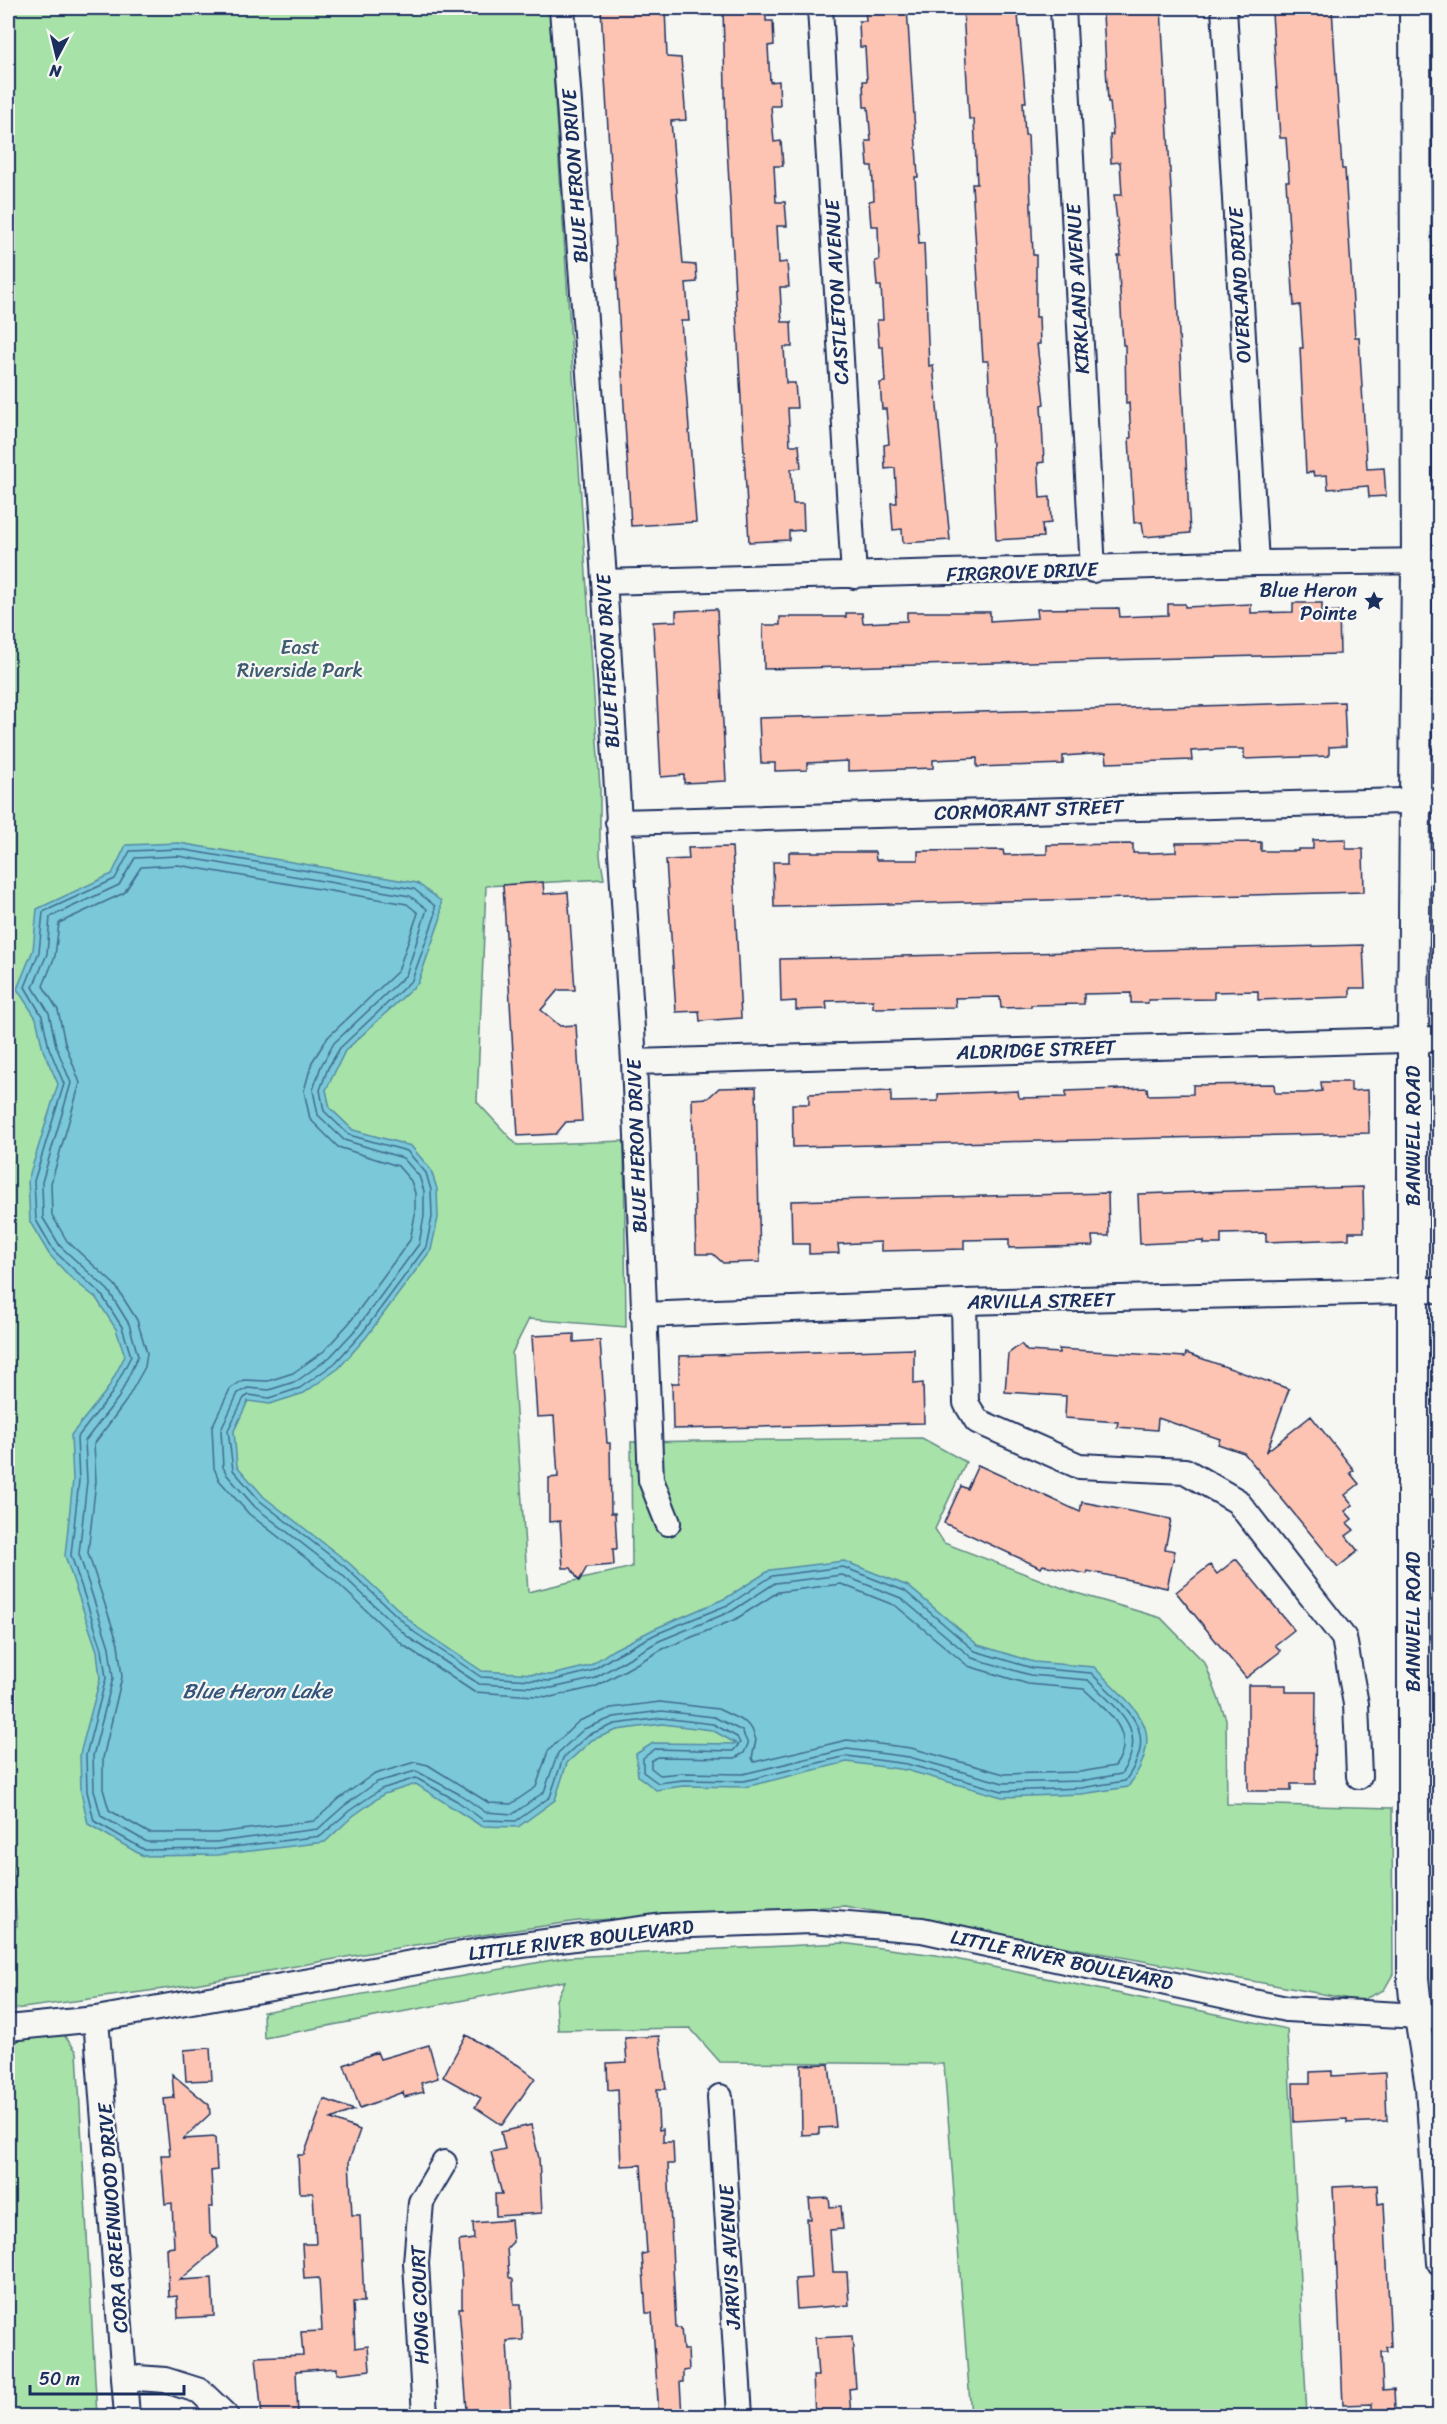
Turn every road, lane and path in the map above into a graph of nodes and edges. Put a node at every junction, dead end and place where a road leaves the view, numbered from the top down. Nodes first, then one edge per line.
1 (562, 8) edge
2 (820, 8) edge
3 (1063, 8) edge
4 (1224, 8) edge
5 (1415, 8) edge
6 (1428, 561) edge
7 (1256, 563) junction
8 (1093, 570) junction
9 (854, 576) junction
10 (604, 582) junction
11 (1427, 800) edge
12 (618, 822) junction
13 (1426, 1039) edge
14 (633, 1062) junction
15 (1426, 1290) edge
16 (964, 1302) junction
17 (643, 1315) junction
18 (668, 1523) dead end
19 (1359, 1776) dead end
20 (1428, 2017) edge
21 (96, 2019) junction
22 (8, 2028) edge
23 (720, 2097) dead end
24 (444, 2163) dead end
25 (1440, 2263) edge
26 (124, 2377) junction
27 (127, 2416) edge
28 (226, 2416) edge
29 (425, 2416) edge
30 (740, 2416) edge

1 - 10 street, BLUE HERON DRIVE
2 - 9 street, CASTLETON AVENUE
3 - 8 street, KIRKLAND AVENUE
4 - 7 street, OVERLAND DRIVE
5 - 6 main road, BANWELL ROAD
6 - 7 street, FIRGROVE DRIVE
6 - 11 main road, BANWELL ROAD
7 - 8 street, FIRGROVE DRIVE
8 - 9 street, FIRGROVE DRIVE
9 - 10 street, FIRGROVE DRIVE
10 - 12 street, BLUE HERON DRIVE
11 - 12 street, CORMORANT STREET
11 - 13 main road, BANWELL ROAD
12 - 14 street, BLUE HERON DRIVE
13 - 14 street, ALDRIDGE STREET
13 - 15 main road, BANWELL ROAD
14 - 17 street, BLUE HERON DRIVE
15 - 16 street, ARVILLA STREET
15 - 20 main road, BANWELL ROAD
16 - 17 street, ARVILLA STREET
16 - 19 street
17 - 18 street, BLUE HERON DRIVE
20 - 21 street, LITTLE RIVER BOULEVARD
20 - 25 street, BANWELL ROAD
21 - 22 street, LITTLE RIVER BOULEVARD
21 - 26 street, CORA GREENWOOD DRIVE
23 - 30 street, JARVIS AVENUE
24 - 29 street, HONG COURT
26 - 27 street, CORA GREENWOOD DRIVE
26 - 28 street

